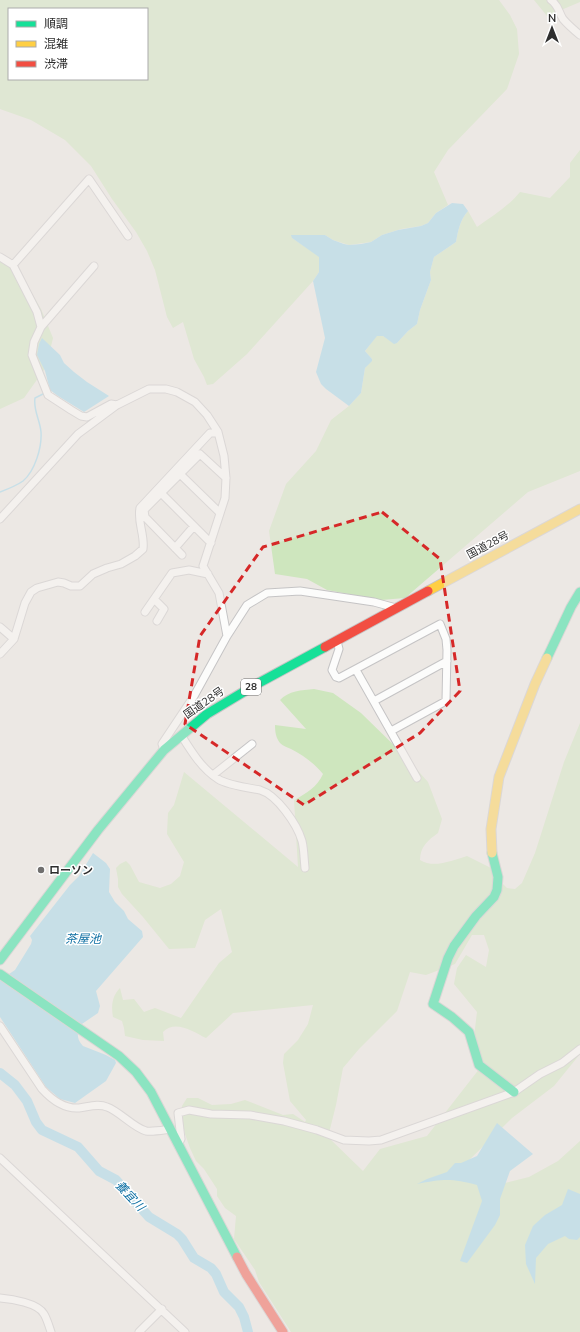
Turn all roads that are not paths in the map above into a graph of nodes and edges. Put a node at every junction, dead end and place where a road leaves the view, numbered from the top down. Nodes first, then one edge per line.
1 (551, 0) edge
2 (580, 35) edge
3 (128, 236) dead end
4 (0, 257) edge
5 (13, 266) junction
6 (94, 266) dead end
7 (41, 327) junction
8 (117, 405) junction
9 (218, 433) junction
10 (180, 474) junction
11 (226, 478) junction
12 (160, 493) junction
13 (580, 509) edge
14 (220, 513) junction
15 (0, 519) edge
16 (194, 526) junction
17 (211, 543) junction
18 (175, 548) junction
19 (182, 555) dead end
20 (208, 574) junction
21 (580, 592) edge
22 (154, 600) junction
23 (396, 608) junction
24 (145, 612) dead end
25 (157, 621) dead end
26 (0, 626) edge
27 (227, 636) junction
28 (14, 639) junction
29 (337, 641) junction
30 (0, 654) edge
31 (446, 661) junction
32 (356, 670) junction
33 (374, 701) junction
34 (391, 731) junction
35 (181, 735) junction
36 (252, 744) dead end
37 (164, 750) junction
38 (213, 775) junction
39 (417, 778) dead end
40 (305, 868) dead end
41 (0, 960) edge
42 (4, 976) edge
43 (0, 1026) edge
44 (580, 1049) edge
45 (514, 1092) junction
46 (171, 1129) junction
47 (178, 1145) junction
48 (0, 1158) edge
49 (0, 1298) edge
50 (162, 1309) junction
51 (50, 1332) edge
52 (139, 1332) edge
53 (186, 1332) edge
54 (283, 1332) edge

1 - 2 street
3 - 5 street
4 - 5 street
5 - 7 street
6 - 7 street
7 - 8 street
8 - 9 street
8 - 15 street
9 - 11 street
9 - 28 street
10 - 11 street
10 - 12 street
10 - 14 street
11 - 14 street
12 - 16 street
12 - 18 street
13 - 23 main road, 国道28号 / 28
14 - 17 street
16 - 17 street
16 - 18 street
17 - 20 street
18 - 19 street
20 - 22 street
20 - 27 street
21 - 45 main road
22 - 24 street
22 - 25 street
23 - 27 street
23 - 29 main road, 国道28号 / 28
26 - 28 street
27 - 37 street
28 - 30 street
29 - 32 street
29 - 35 main road, 国道28号 / 28
31 - 32 street
31 - 33 street
31 - 34 street
32 - 33 street
33 - 34 street
34 - 39 street
35 - 37 main road, 国道28号 / 28
35 - 38 street
36 - 38 street
37 - 41 main road, 国道28号 / 28
38 - 40 street
42 - 46 main road
43 - 46 street
44 - 45 street
45 - 47 street
46 - 47 main road
47 - 54 main road
48 - 50 street
49 - 51 street
50 - 52 street
50 - 53 street

